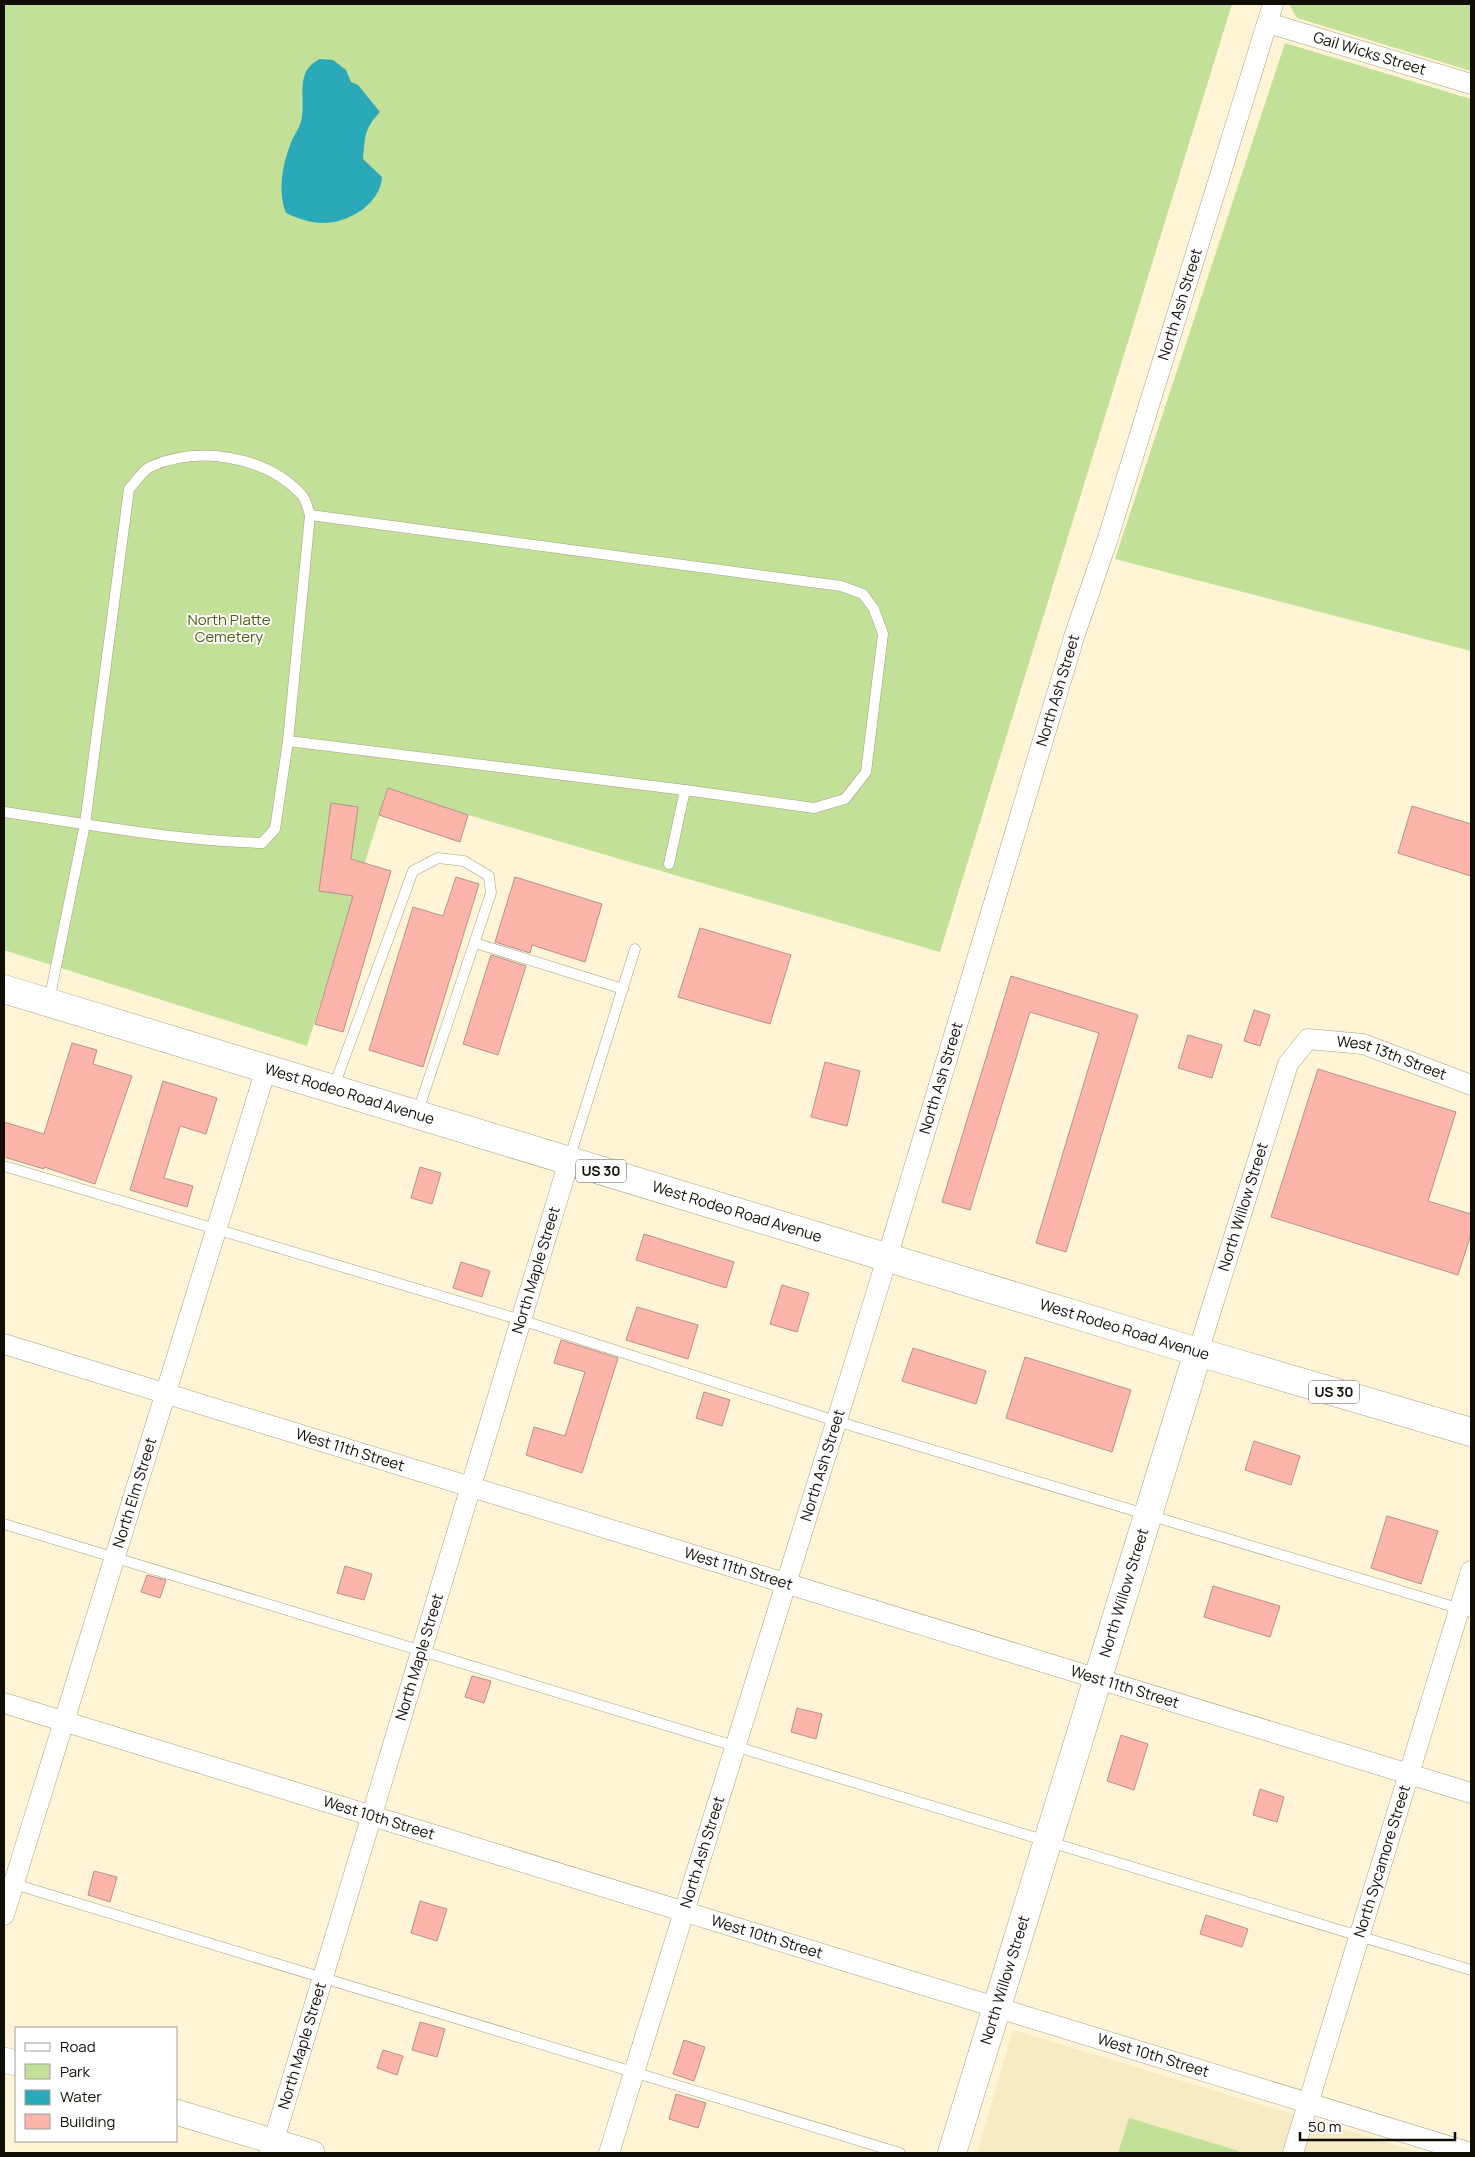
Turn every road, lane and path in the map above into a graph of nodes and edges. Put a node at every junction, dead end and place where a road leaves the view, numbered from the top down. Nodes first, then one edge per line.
1 (1271, 13) edge
2 (1471, 84) edge
3 (310, 516) junction
4 (288, 741) junction
5 (685, 790) junction
6 (4, 812) edge
7 (85, 824) junction
8 (669, 864) dead end
9 (474, 943) junction
10 (635, 949) dead end
11 (4, 988) edge
12 (623, 989) junction
13 (49, 1002) junction
14 (1308, 1039) joint
15 (266, 1069) junction
16 (1471, 1085) edge
17 (333, 1089) junction
18 (417, 1115) junction
19 (569, 1161) junction
20 (4, 1166) edge
21 (216, 1229) junction
22 (887, 1257) junction
23 (521, 1320) junction
24 (4, 1344) edge
25 (1198, 1352) junction
26 (165, 1393) junction
27 (836, 1421) junction
28 (1471, 1432) edge
29 (470, 1486) junction
30 (1148, 1514) junction
31 (4, 1524) edge
32 (114, 1558) junction
33 (1471, 1571) edge
34 (786, 1583) junction
35 (1465, 1611) edge
36 (421, 1653) junction
37 (1098, 1679) junction
38 (4, 1703) edge
39 (63, 1721) junction
40 (735, 1748) junction
41 (1409, 1774) junction
42 (1471, 1793) edge
43 (373, 1816) junction
44 (1048, 1842) junction
45 (8, 1882) edge
46 (684, 1911) junction
47 (4, 1915) edge
48 (1359, 1937) junction
49 (1471, 1970) edge
50 (324, 1978) junction
51 (997, 2007) junction
52 (634, 2072) junction
53 (1308, 2103) junction
54 (178, 2113) edge
55 (272, 2148) edge
56 (312, 2153) edge
57 (609, 2153) edge
58 (900, 2153) edge
59 (952, 2153) edge
60 (1293, 2153) edge
61 (1471, 2153) edge

1 - 2 street, Gail Wicks Street
1 - 22 street, North Ash Street
3 - 4 lane
3 - 5 lane
3 - 7 lane
4 - 5 lane
4 - 7 lane
5 - 8 lane
6 - 7 lane
7 - 13 lane
9 - 12 lane
9 - 17 lane
9 - 18 lane
10 - 12 lane
11 - 13 main road, West Rodeo Road Avenue / US 30
12 - 19 lane
13 - 15 main road, West Rodeo Road Avenue / US 30
14 - 16 street, West 13th Street
14 - 25 street, North Willow Street
15 - 17 main road, West Rodeo Road Avenue / US 30
15 - 21 street, North Elm Street
17 - 18 main road, West Rodeo Road Avenue / US 30
18 - 19 main road, West Rodeo Road Avenue / US 30
19 - 22 main road, West Rodeo Road Avenue / US 30
19 - 23 street, North Maple Street
20 - 21 lane
21 - 23 lane
21 - 26 street, North Elm Street
22 - 25 main road, West Rodeo Road Avenue / US 30
22 - 27 street, North Ash Street
23 - 27 lane
23 - 29 street, North Maple Street
24 - 26 street, West 11th Street
25 - 28 main road, West Rodeo Road Avenue / US 30
25 - 30 main road, North Willow Street
26 - 29 street, West 11th Street
26 - 32 street, North Elm Street
27 - 30 lane
27 - 34 street, North Ash Street
29 - 34 street, West 11th Street
29 - 36 street, North Maple Street
30 - 35 lane
30 - 37 main road, North Willow Street
31 - 32 lane
32 - 36 lane
32 - 39 street, North Elm Street
33 - 35 street, North Sycamore Street
34 - 37 street, West 11th Street
34 - 40 street, North Ash Street
35 - 41 street, North Sycamore Street
36 - 40 lane
36 - 43 street, North Maple Street
37 - 41 street, West 11th Street
37 - 44 main road, North Willow Street
38 - 39 street, West 10th Street
39 - 43 street, West 10th Street
39 - 45 street, North Elm Street
40 - 44 lane
40 - 46 street, North Ash Street
41 - 42 street, West 11th Street
41 - 48 street, North Sycamore Street
43 - 46 street, West 10th Street
43 - 50 street, North Maple Street
44 - 48 lane
44 - 51 main road, North Willow Street
45 - 47 street, North Elm Street
45 - 50 lane
46 - 51 street, West 10th Street
46 - 52 street, North Ash Street
48 - 49 lane
48 - 53 street, North Sycamore Street
50 - 52 lane
50 - 55 street, North Maple Street
51 - 53 street, West 10th Street
51 - 59 main road, North Willow Street
52 - 57 street, North Ash Street
52 - 58 lane
53 - 60 street, North Sycamore Street
53 - 61 street, West 10th Street
54 - 55 street
55 - 56 street

